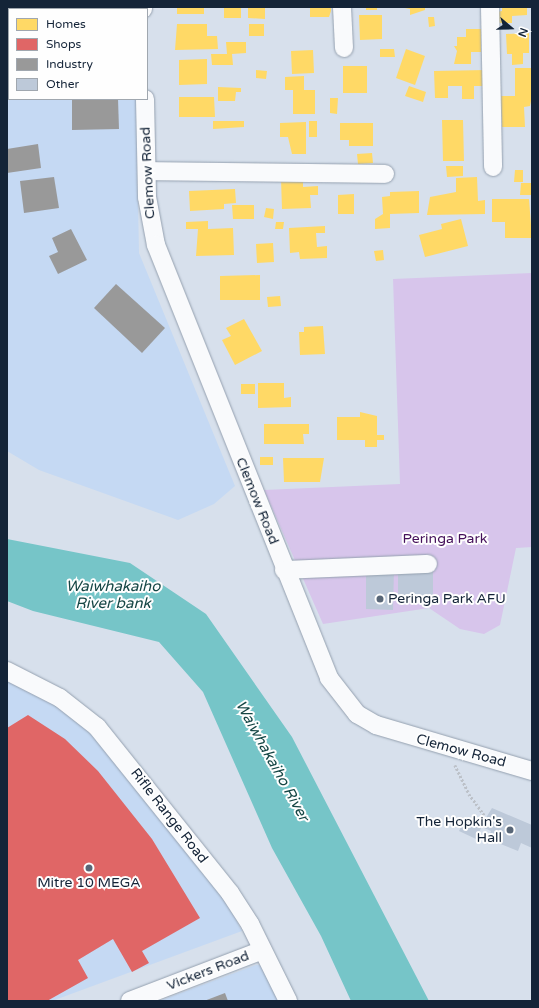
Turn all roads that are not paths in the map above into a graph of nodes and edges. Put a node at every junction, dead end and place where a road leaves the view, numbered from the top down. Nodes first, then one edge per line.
1 (342, 7) edge
2 (490, 7) edge
3 (344, 48) dead end
4 (145, 100) edge
5 (493, 167) dead end
6 (147, 171) junction
7 (385, 174) dead end
8 (428, 564) dead end
9 (284, 570) junction
10 (7, 671) edge
11 (532, 771) edge
12 (263, 950) junction
13 (130, 1001) edge
14 (288, 1001) edge

1 - 3 street
2 - 5 street
4 - 6 street, Clemow Road
6 - 7 street
6 - 9 street, Clemow Road
8 - 9 street
9 - 11 street, Clemow Road
10 - 12 street, Rifle Range Road
12 - 13 street, Vickers Road
12 - 14 street, Rifle Range Road

